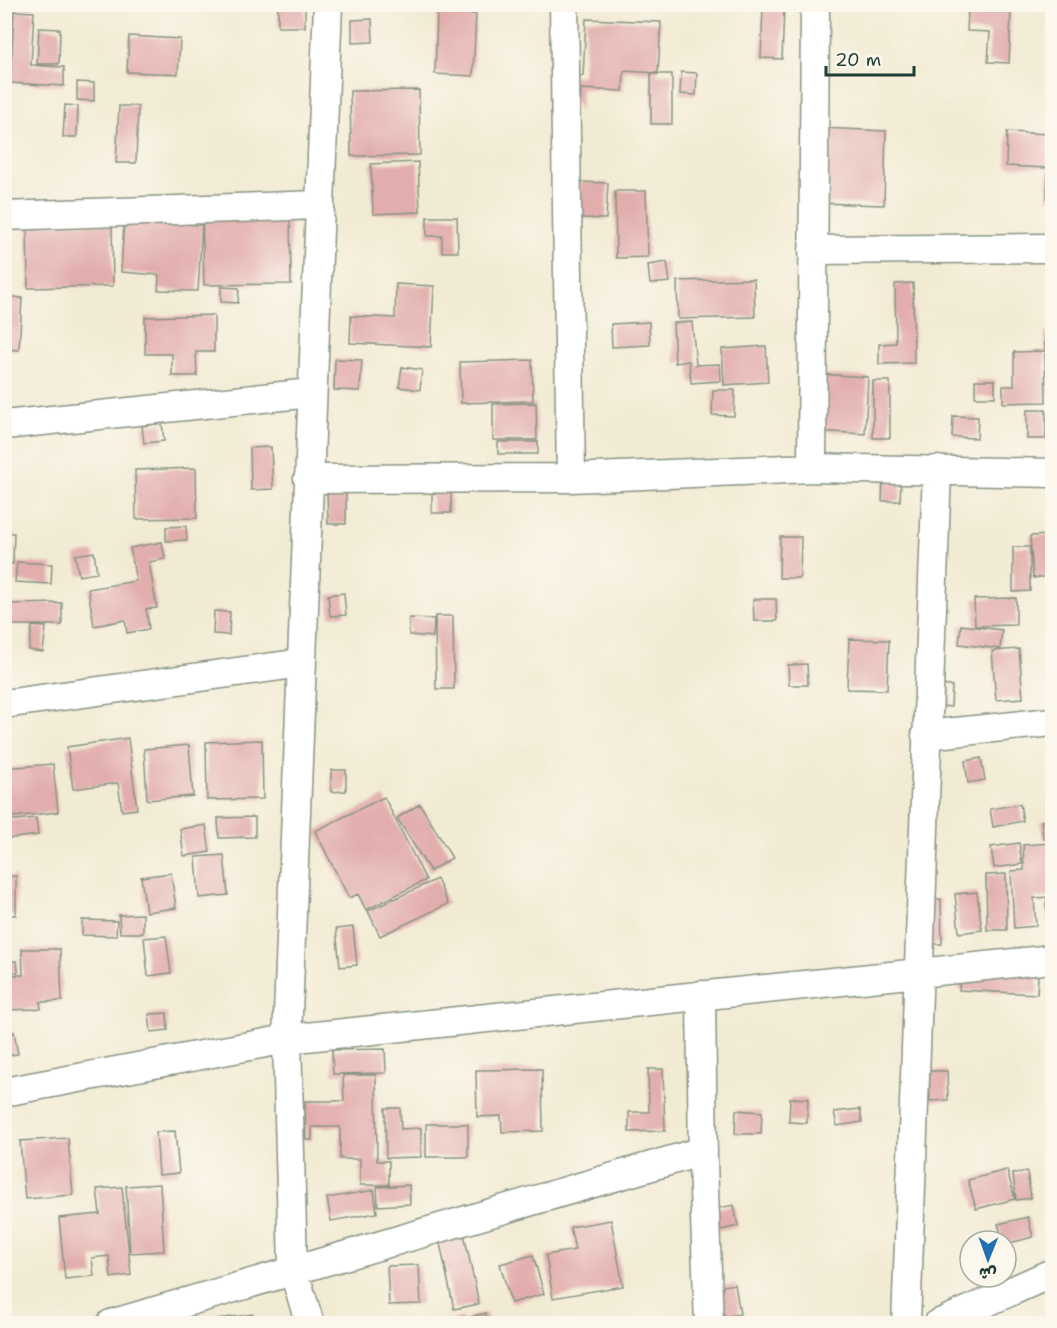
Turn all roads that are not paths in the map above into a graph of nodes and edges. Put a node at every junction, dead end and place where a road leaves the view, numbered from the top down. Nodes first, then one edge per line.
1 (328, 4) edge
2 (564, 4) edge
3 (815, 4) edge
4 (319, 205) junction
5 (4, 216) edge
6 (1053, 248) edge
7 (813, 250) junction
8 (311, 393) junction
9 (4, 425) edge
10 (812, 468) junction
11 (937, 470) junction
12 (1053, 472) edge
13 (571, 478) junction
14 (308, 479) junction
15 (302, 663) junction
16 (4, 704) edge
17 (1053, 722) edge
18 (926, 735) junction
19 (1053, 959) edge
20 (920, 973) junction
21 (701, 995) junction
22 (287, 1039) junction
23 (4, 1092) edge
24 (703, 1151) junction
25 (293, 1269) junction
26 (1053, 1273) edge
27 (111, 1323) edge
28 (310, 1323) edge
29 (709, 1323) edge
30 (906, 1323) edge
31 (938, 1323) edge

1 - 4 street
2 - 13 street
3 - 7 street
4 - 5 street
4 - 8 street
6 - 7 street
7 - 10 street
8 - 9 street
8 - 14 street
10 - 11 street
10 - 13 street
11 - 12 street
11 - 18 street
13 - 14 street
14 - 15 street
15 - 16 street
15 - 22 street
17 - 18 street
18 - 20 street
19 - 20 street
20 - 21 street
20 - 30 street
21 - 22 street
21 - 24 street
22 - 23 street
22 - 25 street
24 - 25 street
24 - 29 street
25 - 27 street
25 - 28 street
26 - 31 street

